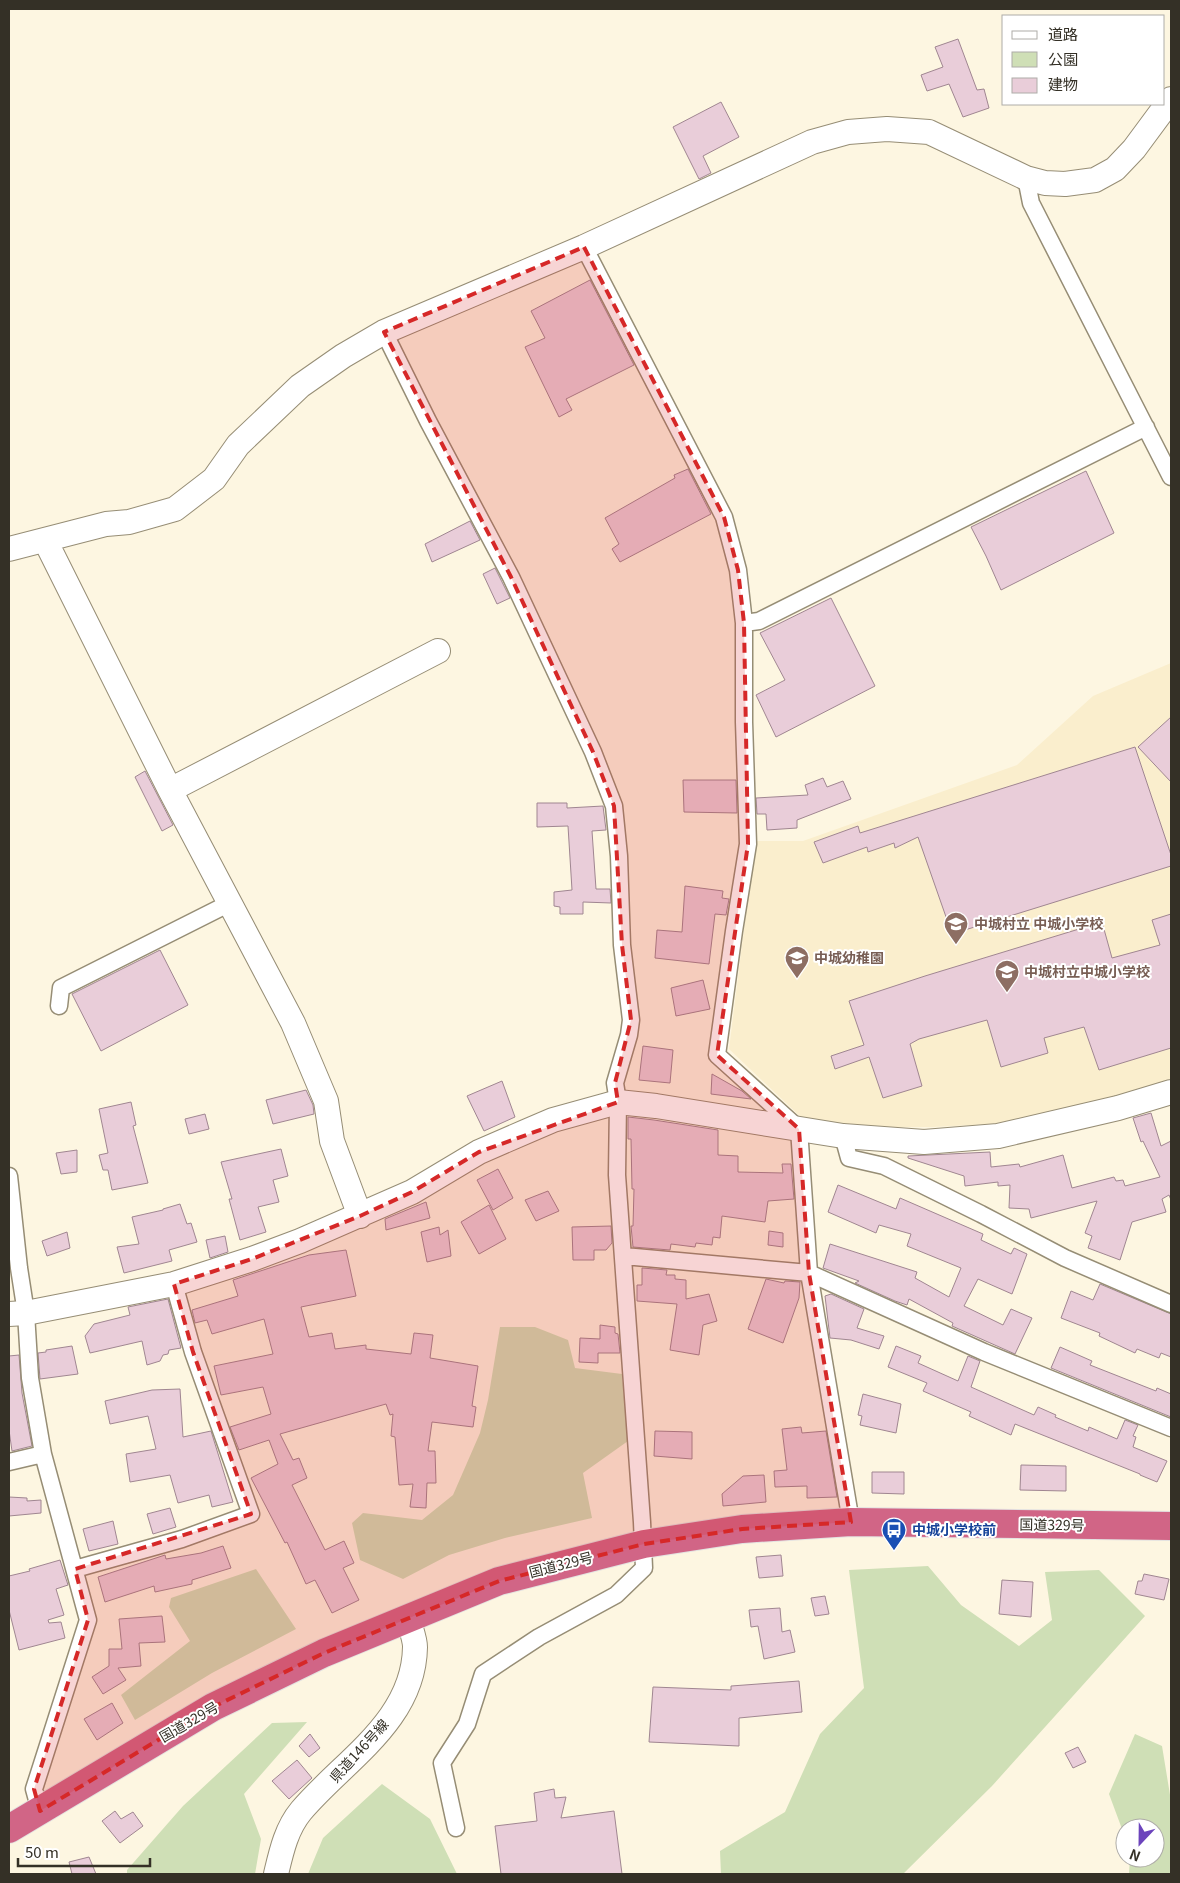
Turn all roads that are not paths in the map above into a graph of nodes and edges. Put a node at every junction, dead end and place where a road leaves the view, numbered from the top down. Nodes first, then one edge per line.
1 (1171, 99) edge
2 (1026, 178) junction
3 (584, 247) junction
4 (384, 332) junction
5 (1146, 427) junction
6 (1171, 477) edge
7 (45, 540) junction
8 (9, 549) edge
9 (744, 623) junction
10 (438, 651) dead end
11 (170, 790) junction
12 (230, 903) junction
13 (59, 1006) dead end
14 (1171, 1092) edge
15 (618, 1102) junction
16 (800, 1129) junction
17 (843, 1136) junction
18 (9, 1176) edge
19 (360, 1216) junction
20 (624, 1256) junction
21 (809, 1273) junction
22 (174, 1284) junction
23 (1171, 1304) edge
24 (17, 1314) edge
25 (1171, 1428) edge
26 (43, 1454) junction
27 (9, 1462) edge
28 (851, 1522) junction
29 (1171, 1526) edge
30 (644, 1544) junction
31 (75, 1569) junction
32 (408, 1618) junction
33 (40, 1811) junction
34 (456, 1828) dead end
35 (9, 1829) edge
36 (276, 1874) edge

1 - 2 street
2 - 3 street
2 - 5 street
3 - 4 street
3 - 9 street
4 - 7 street
4 - 15 street
5 - 6 street
5 - 9 street
7 - 8 street
7 - 11 street
9 - 16 street
10 - 11 street
11 - 12 street
12 - 13 street
12 - 19 street
14 - 17 street
15 - 16 street
15 - 19 street
15 - 20 street
16 - 17 street
16 - 21 street
17 - 23 street
18 - 24 street
19 - 22 street
20 - 21 street
20 - 30 street
21 - 25 street
21 - 28 street
22 - 24 street
22 - 31 street
24 - 26 street
26 - 27 street
26 - 31 street
28 - 29 highway, 国道329号
28 - 30 highway, 国道329号
30 - 32 highway, 国道329号
30 - 34 street
31 - 33 street
32 - 33 highway, 国道329号
32 - 36 street, 県道146号線
33 - 35 highway, 国道329号

